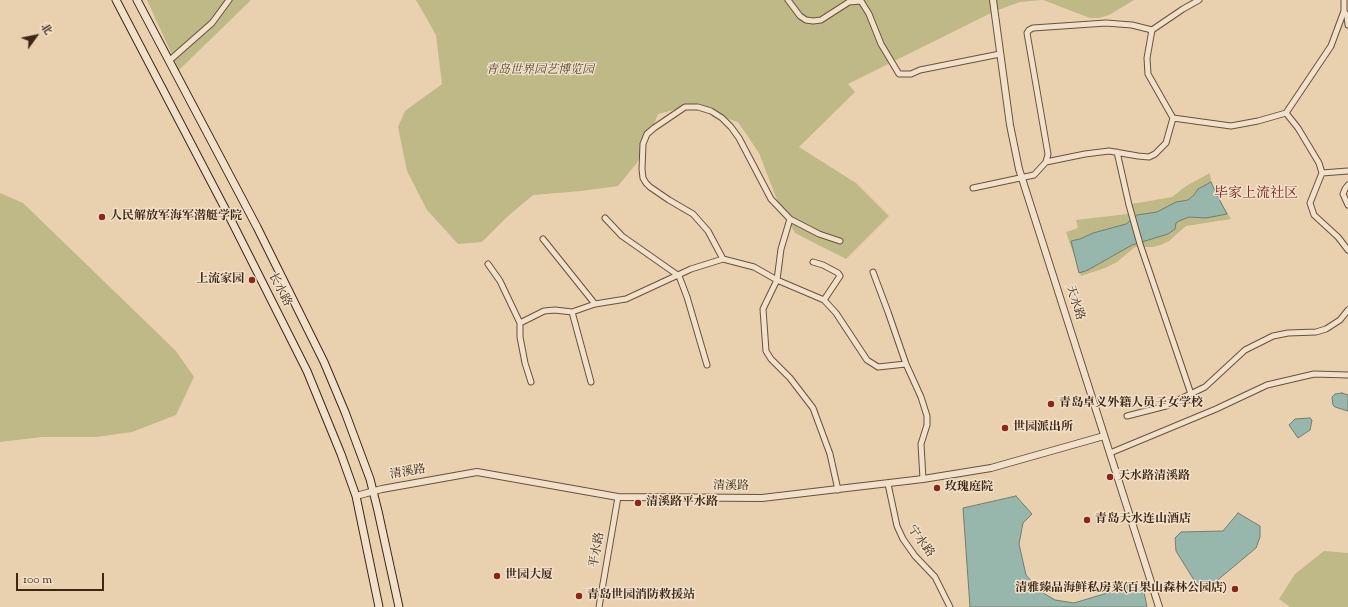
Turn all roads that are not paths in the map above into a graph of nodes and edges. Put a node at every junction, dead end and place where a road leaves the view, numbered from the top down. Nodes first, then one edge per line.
1 (116, 0) edge
2 (136, 0) edge
3 (229, 0) edge
4 (788, 0) edge
5 (993, 0) edge
6 (1199, 0) edge
7 (1344, 0) edge
8 (1344, 11) junction
9 (1348, 25) edge
10 (1152, 30) junction
11 (1000, 54) junction
12 (170, 60) junction
13 (1286, 113) junction
14 (1172, 118) junction
15 (1117, 152) junction
16 (1046, 162) junction
17 (1348, 171) edge
18 (1322, 173) junction
19 (1022, 178) junction
20 (1348, 185) edge
21 (973, 188) dead end
22 (1348, 205) edge
23 (604, 218) dead end
24 (790, 219) junction
25 (543, 239) dead end
26 (840, 241) dead end
27 (1348, 250) edge
28 (723, 259) junction
29 (813, 262) dead end
30 (488, 264) dead end
31 (872, 272) dead end
32 (679, 276) junction
33 (777, 280) junction
34 (824, 300) junction
35 (595, 304) junction
36 (1348, 310) edge
37 (572, 312) junction
38 (520, 324) junction
39 (906, 364) junction
40 (707, 365) dead end
41 (1348, 375) edge
42 (531, 382) dead end
43 (591, 382) dead end
44 (1191, 394) junction
45 (1127, 416) dead end
46 (1104, 436) junction
47 (1110, 453) junction
48 (923, 480) junction
49 (888, 484) junction
50 (838, 490) junction
51 (373, 491) junction
52 (356, 496) junction
53 (618, 497) junction
54 (379, 607) edge
55 (399, 607) edge
56 (599, 607) edge
57 (950, 607) edge
58 (1159, 607) edge

1 - 52 main road, 长水路
2 - 12 main road, 长水路
3 - 12 street
4 - 11 street
5 - 11 street, 天水路
6 - 10 street
7 - 8 street
8 - 9 street
8 - 13 street
10 - 14 street
10 - 16 street
11 - 19 street, 天水路
12 - 51 main road, 长水路
13 - 14 street
13 - 18 street
14 - 15 street
15 - 16 street
15 - 44 street
16 - 19 street
17 - 18 street
18 - 27 street
19 - 21 street
19 - 46 street, 天水路
20 - 22 street
23 - 32 street
24 - 26 street
24 - 28 street
24 - 33 street
25 - 35 street
28 - 32 street
28 - 33 street
29 - 34 street
30 - 38 street
31 - 39 street
32 - 35 street
32 - 40 street
33 - 34 street
33 - 50 street
34 - 39 street
35 - 37 street
36 - 44 street
37 - 38 street
37 - 43 street
38 - 42 street
39 - 48 street
41 - 47 street
44 - 45 street
46 - 47 street, 天水路
46 - 48 street, 清溪路
47 - 58 street, 天水路
48 - 49 street, 清溪路
49 - 50 street, 清溪路
49 - 57 street, 宁水路
50 - 53 street, 清溪路
51 - 52 street, 清溪路
51 - 53 street, 清溪路
51 - 55 main road, 长水路
52 - 54 main road, 长水路
53 - 56 street, 平水路

